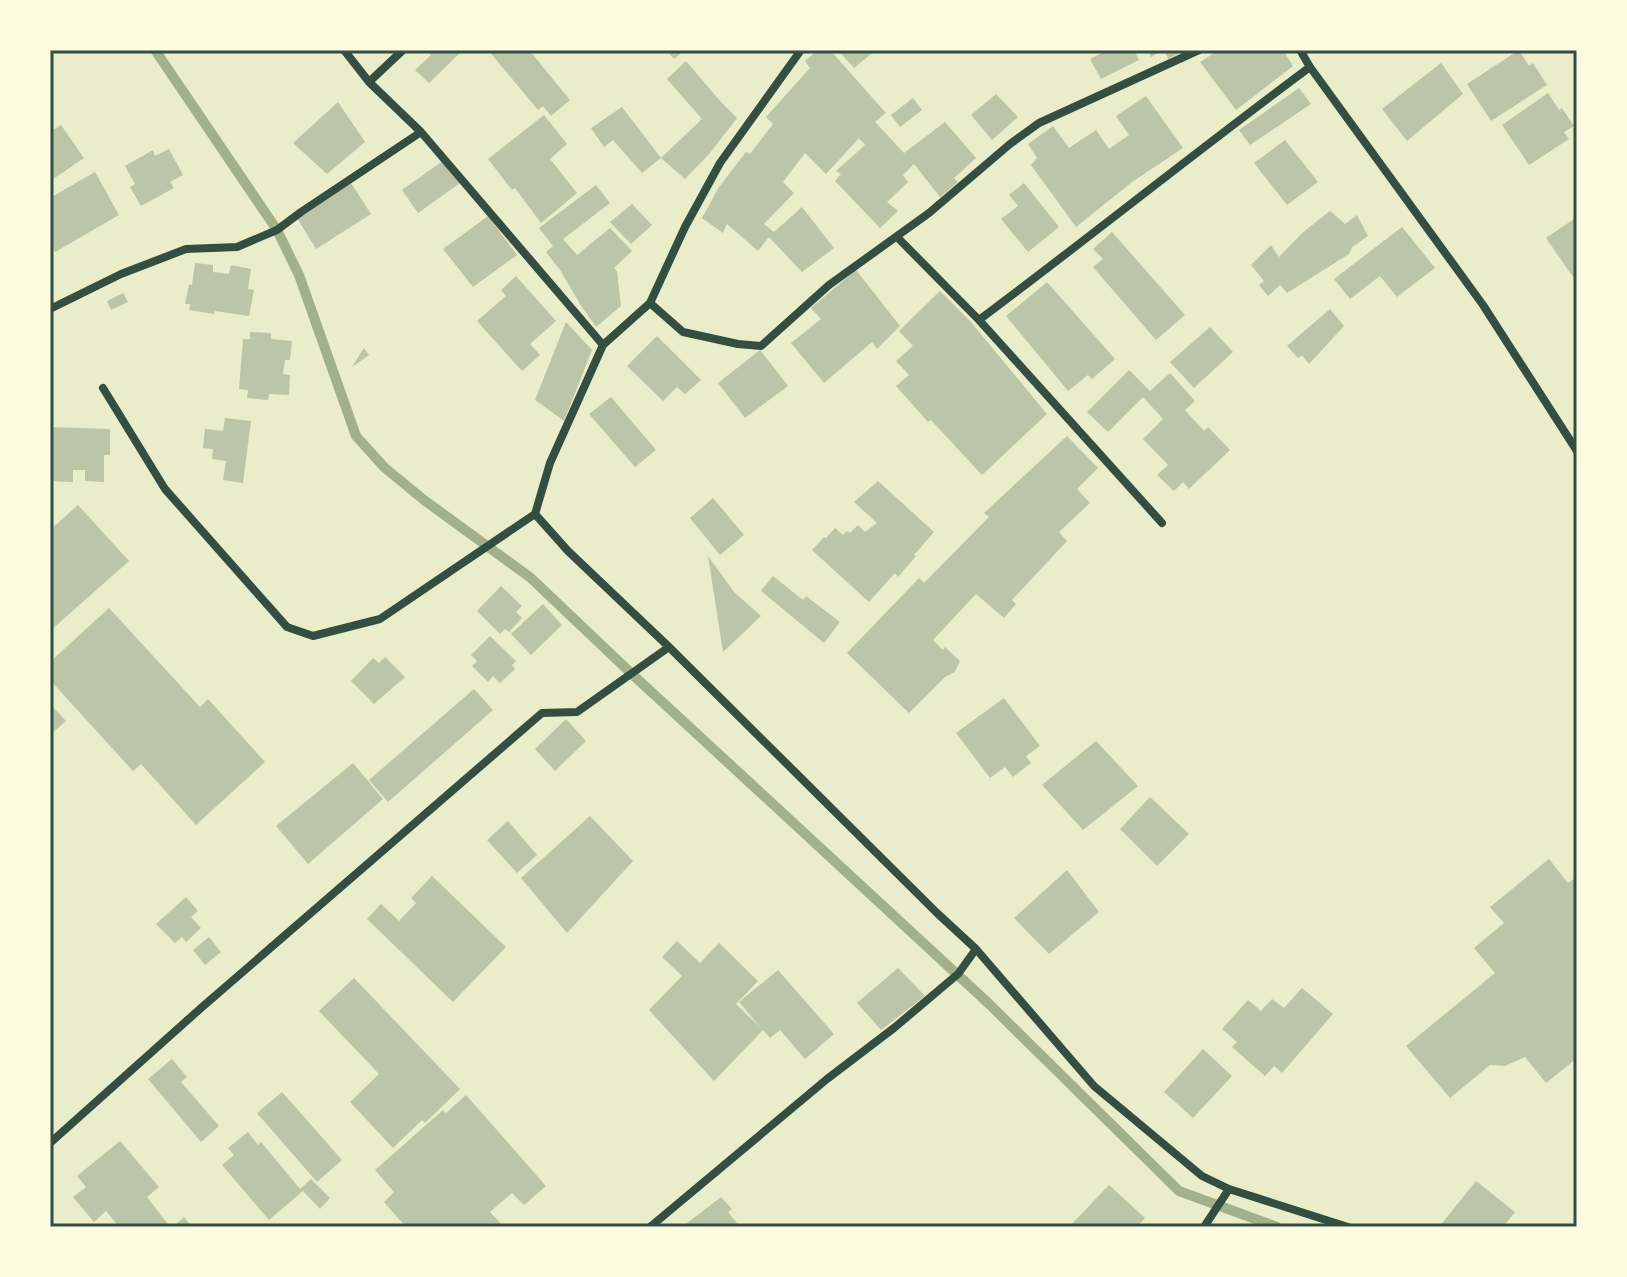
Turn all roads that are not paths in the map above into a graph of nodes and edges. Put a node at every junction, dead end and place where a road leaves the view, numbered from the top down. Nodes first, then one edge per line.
1 (344, 50) edge
2 (403, 50) edge
3 (801, 50) edge
4 (1199, 50) edge
5 (1300, 50) edge
6 (1310, 67) junction
7 (369, 82) junction
8 (421, 132) junction
9 (897, 237) junction
10 (650, 303) junction
11 (50, 309) edge
12 (979, 320) junction
13 (603, 345) junction
14 (103, 388) dead end
15 (1577, 451) edge
16 (535, 514) junction
17 (1162, 523) dead end
18 (669, 647) junction
19 (976, 949) junction
20 (50, 1143) edge
21 (1229, 1189) junction
22 (650, 1227) edge
23 (1204, 1227) edge
24 (1348, 1227) edge

1 - 7 street
2 - 7 street
3 - 10 street
4 - 9 street
5 - 6 street
6 - 12 street
6 - 15 street
7 - 8 street
8 - 11 street
8 - 13 street
9 - 10 street
9 - 12 street
10 - 13 street
12 - 17 street
13 - 16 street
14 - 16 street
16 - 18 street
18 - 19 street
18 - 20 street
19 - 21 street
19 - 22 street
21 - 23 street
21 - 24 street

